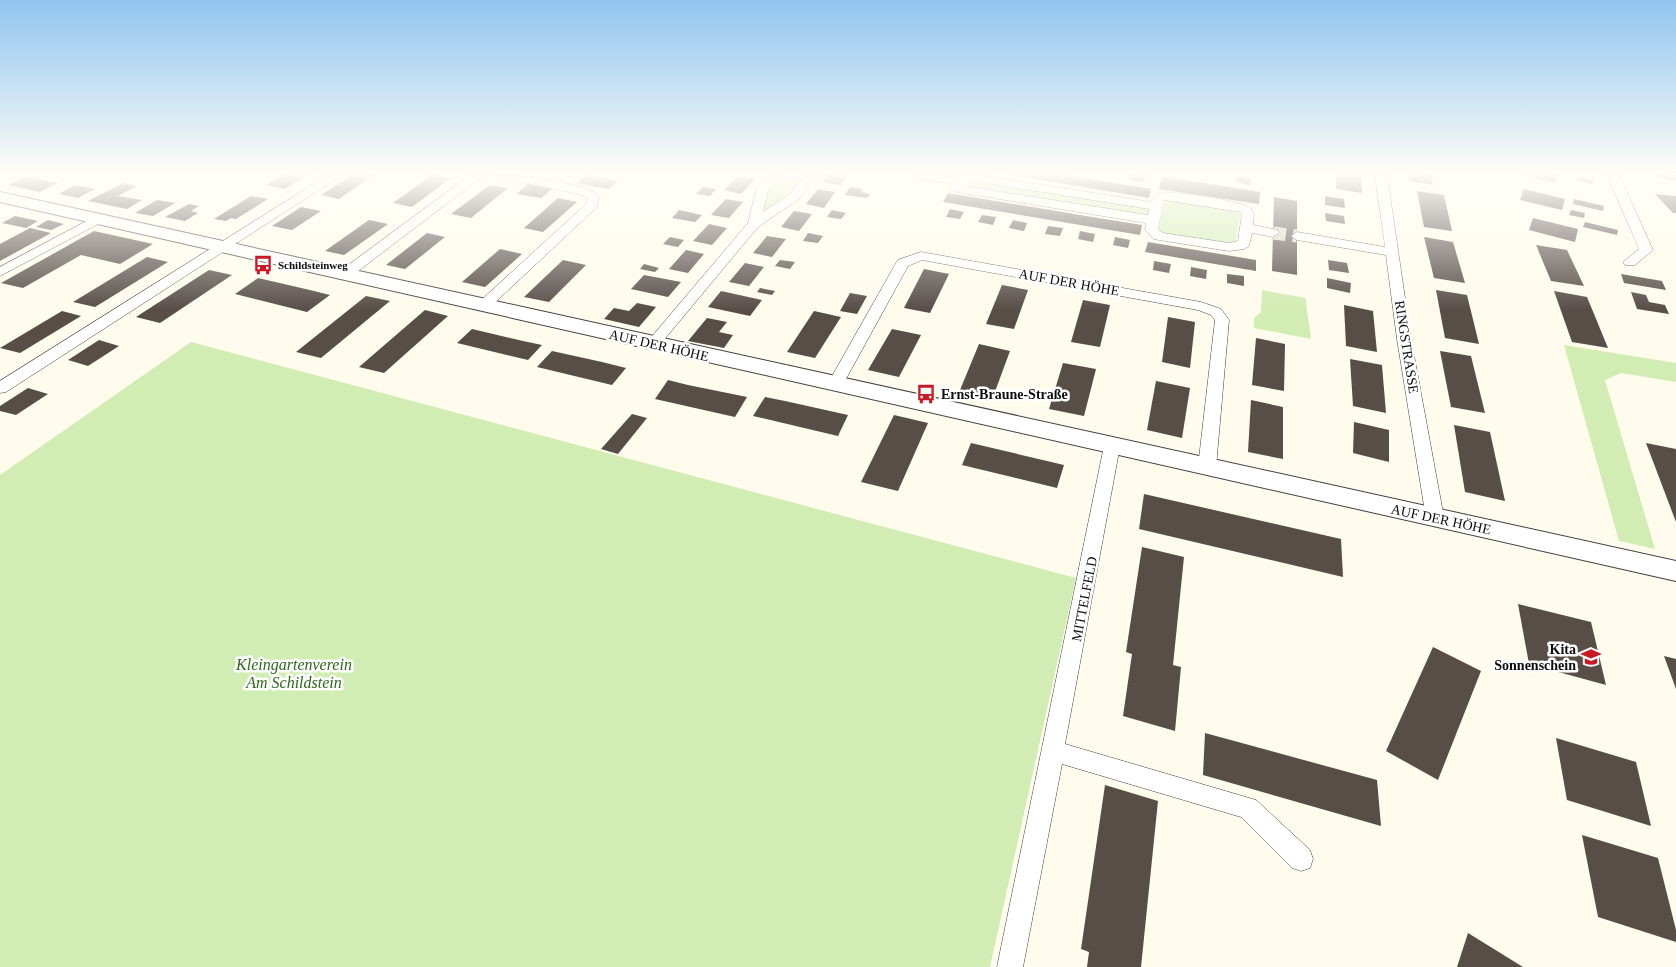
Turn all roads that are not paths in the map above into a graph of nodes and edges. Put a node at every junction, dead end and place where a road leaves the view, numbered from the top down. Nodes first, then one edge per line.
1 (96, 220) edge
2 (103, 220) edge
3 (266, 220) edge
4 (418, 220) edge
5 (576, 220) edge
6 (755, 220) edge
7 (760, 220) edge
8 (1153, 220) edge
9 (1247, 220) edge
10 (1388, 220) edge
11 (1633, 220) edge
12 (754, 224) junction
13 (1246, 228) junction
14 (1273, 232) tunnel mouth
15 (1297, 236) tunnel mouth
16 (222, 248) junction
17 (1393, 252) junction
18 (1630, 262) dead end
19 (0, 272) edge
20 (344, 275) junction
21 (483, 306) junction
22 (653, 344) junction
23 (835, 384) junction
24 (0, 388) edge
25 (1112, 446) junction
26 (1207, 467) junction
27 (1435, 518) junction
28 (1676, 571) edge
29 (1052, 750) junction
30 (1301, 859) dead end
31 (1010, 967) edge

1 - 19 street
2 - 16 street, AUF DER HÖHE
3 - 16 street
4 - 20 street
5 - 21 street
6 - 12 street
7 - 12 street
8 - 13 street
9 - 13 street
10 - 17 street, RINGSTRASSE
11 - 18 street
12 - 22 street
13 - 14 street
15 - 17 street
16 - 20 street, AUF DER HÖHE
16 - 24 street
17 - 27 street, RINGSTRASSE
20 - 21 street, AUF DER HÖHE
21 - 22 street, AUF DER HÖHE
22 - 23 street, AUF DER HÖHE
23 - 25 street, AUF DER HÖHE
23 - 26 street, AUF DER HÖHE
25 - 26 street, AUF DER HÖHE
25 - 29 street, MITTELFELD
26 - 27 street, AUF DER HÖHE
27 - 28 street, AUF DER HÖHE
29 - 30 street
29 - 31 street, MITTELFELD

